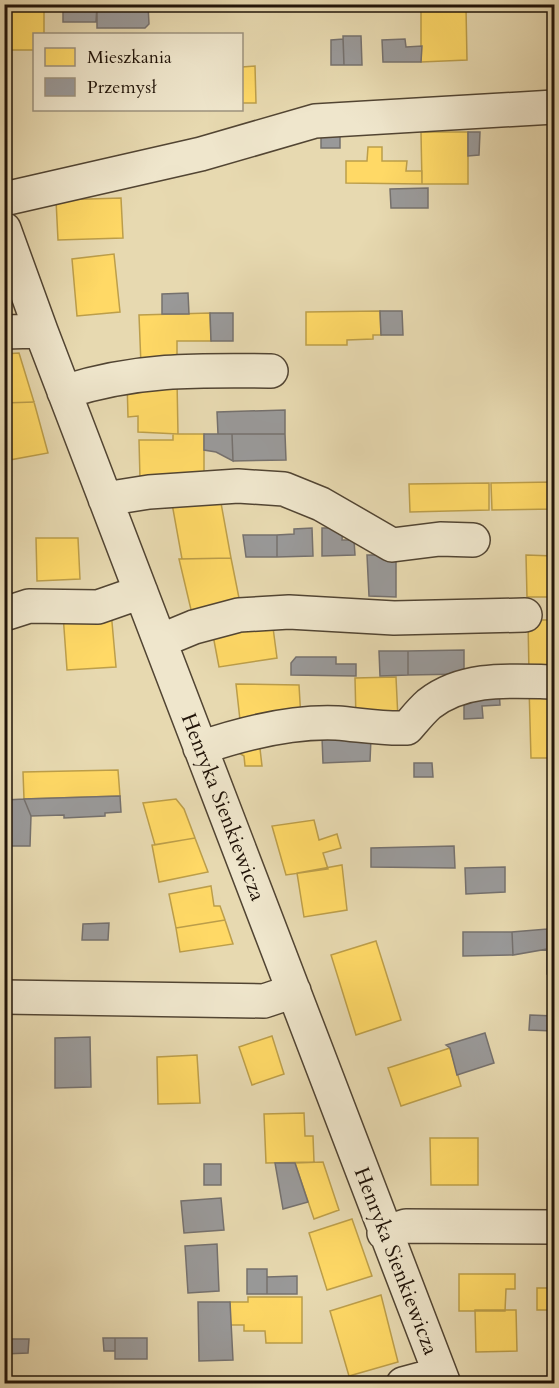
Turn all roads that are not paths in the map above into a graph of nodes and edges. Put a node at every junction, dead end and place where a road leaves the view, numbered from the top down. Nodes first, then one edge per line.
1 (555, 107) edge
2 (4, 199) edge
3 (4, 229) edge
4 (41, 331) junction
5 (4, 332) edge
6 (271, 371) dead end
7 (64, 392) junction
8 (105, 499) junction
9 (473, 540) dead end
10 (141, 591) junction
11 (4, 614) edge
12 (525, 615) dead end
13 (160, 641) junction
14 (555, 682) edge
15 (201, 748) junction
16 (294, 991) junction
17 (4, 997) edge
18 (555, 1227) edge
19 (384, 1233) junction
20 (442, 1378) edge
21 (403, 1383) edge

1 - 2 street
3 - 4 street, Henryka Sienkiewicza
4 - 5 street
4 - 7 street, Henryka Sienkiewicza
6 - 7 street
7 - 8 street, Henryka Sienkiewicza
8 - 9 street
8 - 10 street, Henryka Sienkiewicza
10 - 11 street
10 - 13 street, Henryka Sienkiewicza
12 - 13 street
13 - 15 street, Henryka Sienkiewicza
14 - 15 street
15 - 16 street, Henryka Sienkiewicza
16 - 17 street
16 - 19 street, Henryka Sienkiewicza
18 - 19 street
19 - 20 street, Henryka Sienkiewicza
20 - 21 street

